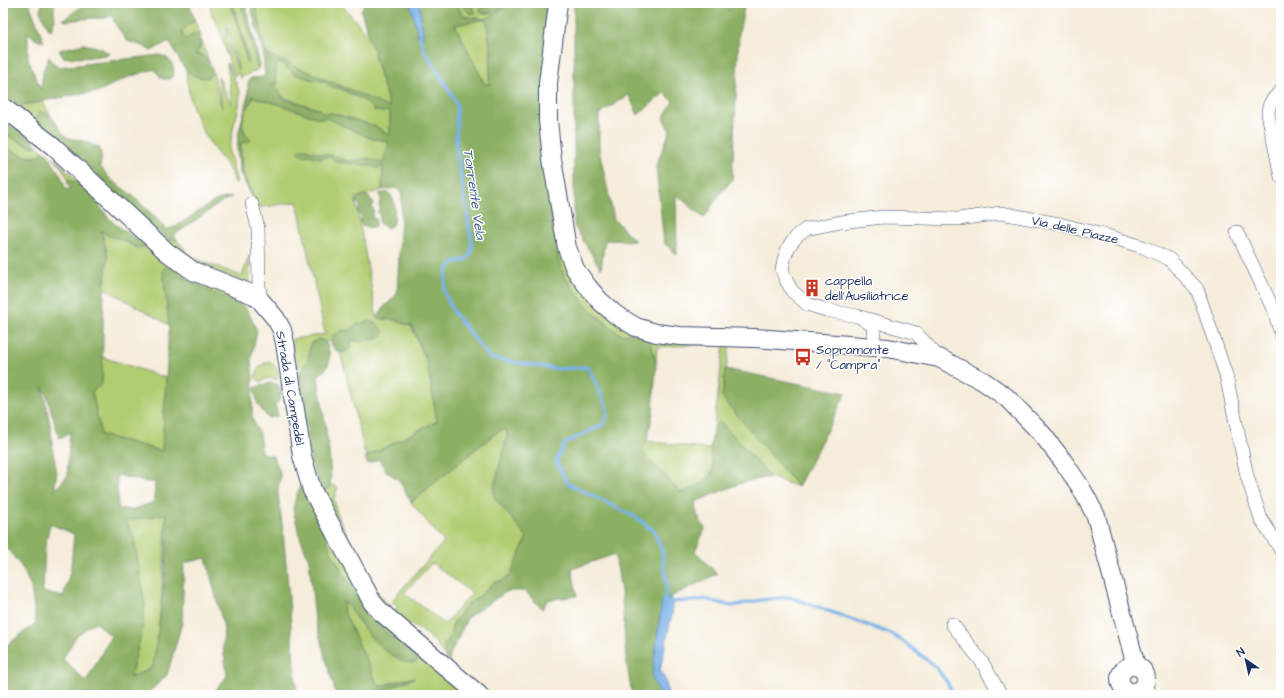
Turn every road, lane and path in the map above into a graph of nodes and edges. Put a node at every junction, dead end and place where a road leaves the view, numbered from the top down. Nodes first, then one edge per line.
1 (558, 3) edge
2 (1281, 91) edge
3 (3, 107) edge
4 (1281, 177) edge
5 (252, 204) dead end
6 (1237, 232) dead end
7 (262, 301) junction
8 (857, 316) junction
9 (1281, 334) edge
10 (876, 347) junction
11 (939, 358) junction
12 (1281, 550) edge
13 (952, 624) dead end
14 (1136, 666) junction
15 (1121, 691) edge
16 (1145, 691) edge
17 (479, 695) edge
18 (1001, 695) edge

1 - 10 main road
2 - 4 street
3 - 7 main road, Strada di Campedèl
5 - 7 street
6 - 9 street
7 - 17 main road, Strada di Campedèl
8 - 10 street, Via delle Piazze
8 - 11 street, Via delle Piazze
8 - 12 street, Via delle Piazze
10 - 11 main road
11 - 14 main road
13 - 18 street
14 - 15 main road
14 - 16 main road
15 - 16 main road

